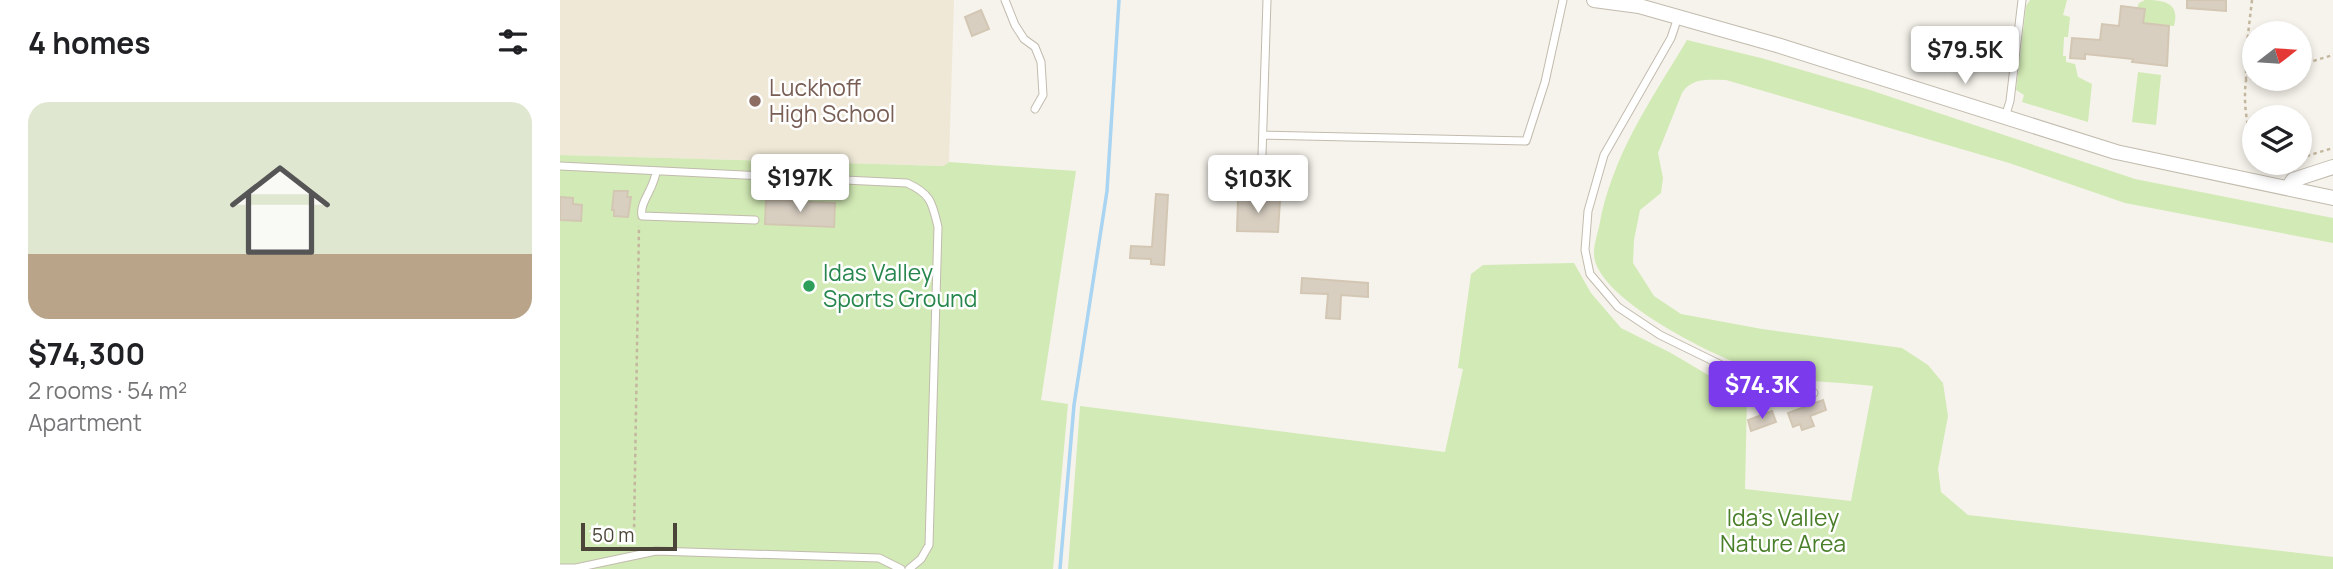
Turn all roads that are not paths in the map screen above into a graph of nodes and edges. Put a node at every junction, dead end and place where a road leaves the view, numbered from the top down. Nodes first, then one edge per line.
1 (1005, 0) edge
2 (1267, 0) edge
3 (1563, 0) edge
4 (1594, 0) edge
5 (1603, 0) edge
6 (2022, 0) edge
7 (1678, 17) junction
8 (1035, 109) dead end
9 (2004, 118) junction
10 (1263, 135) junction
11 (560, 166) edge
12 (2333, 167) edge
13 (656, 170) junction
14 (1261, 186) dead end
15 (2288, 188) junction
16 (2333, 198) edge
17 (755, 220) dead end
18 (1814, 393) dead end
19 (560, 568) edge
20 (901, 569) edge
21 (909, 569) edge

1 - 8 lane
2 - 10 lane
3 - 10 lane
4 - 5 street
5 - 7 street
6 - 9 lane
7 - 9 street
7 - 18 lane
9 - 15 street
10 - 14 lane
11 - 13 lane
12 - 15 street
13 - 17 lane
13 - 21 lane
15 - 16 street
19 - 20 lane

